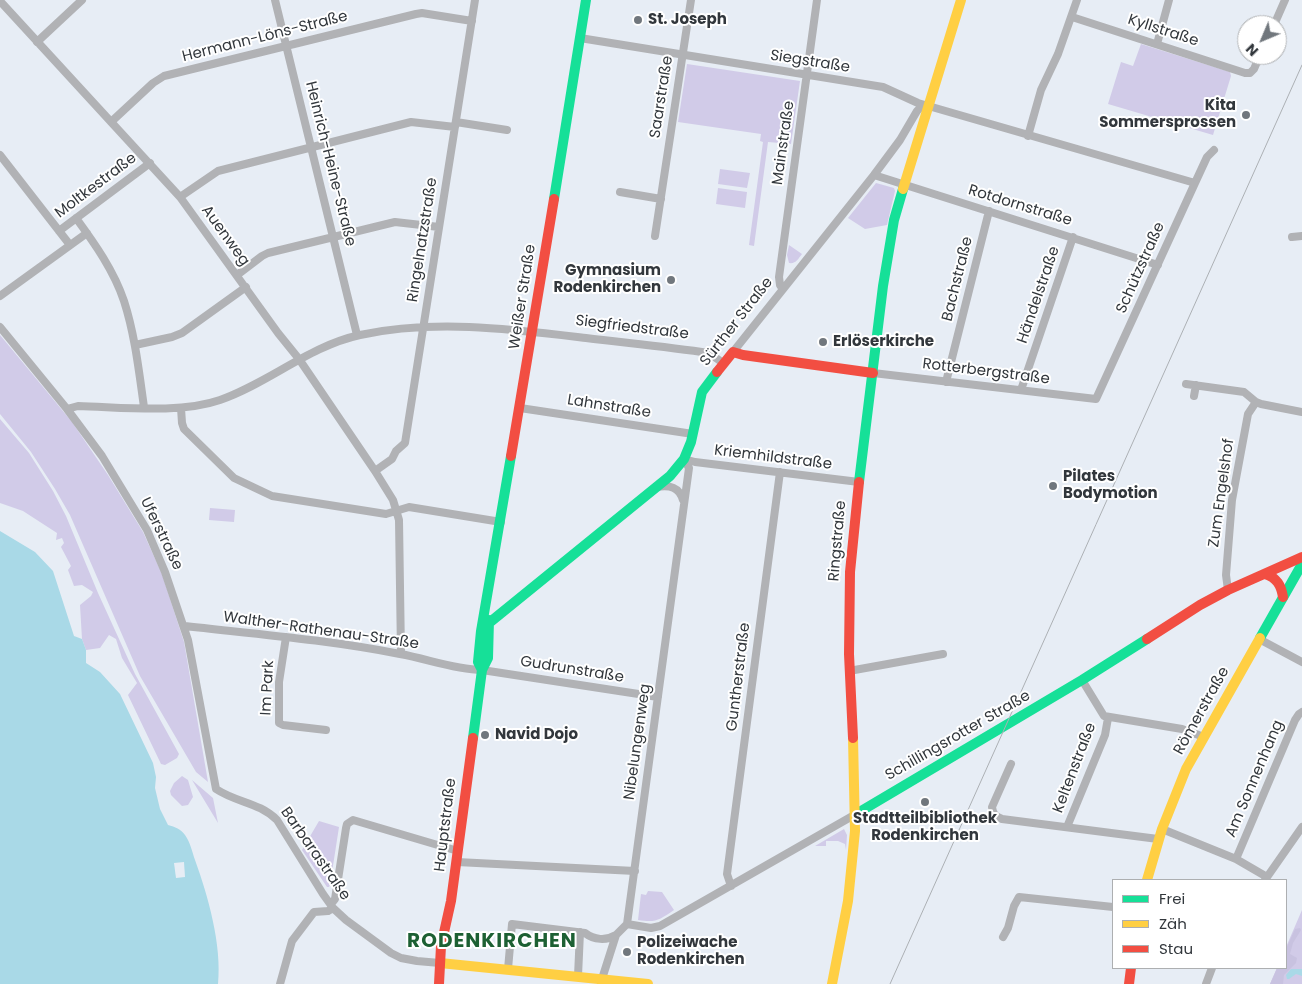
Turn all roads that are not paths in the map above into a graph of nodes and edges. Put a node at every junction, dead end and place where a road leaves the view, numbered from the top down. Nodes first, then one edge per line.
1 (82, 0) edge
2 (275, 0) edge
3 (476, 0) edge
4 (586, 0) edge
5 (691, 0) edge
6 (817, 0) edge
7 (961, 0) edge
8 (1077, 0) edge
9 (1170, 0) edge
10 (1285, 0) edge
11 (0, 1) edge
12 (1278, 15) edge
13 (1072, 17) junction
14 (472, 21) junction
15 (580, 38) junction
16 (37, 42) junction
17 (1157, 44) junction
18 (286, 46) junction
19 (683, 54) junction
20 (1256, 65) edge
21 (808, 76) junction
22 (928, 106) junction
23 (111, 122) junction
24 (455, 125) junction
25 (507, 130) dead end
26 (1028, 136) junction
27 (312, 147) junction
28 (1214, 150) dead end
29 (0, 155) edge
30 (150, 164) junction
31 (874, 175) junction
32 (1195, 183) junction
33 (904, 185) junction
34 (620, 192) dead end
35 (180, 197) junction
36 (660, 199) junction
37 (989, 211) junction
38 (76, 218) junction
39 (439, 227) junction
40 (59, 231) junction
41 (87, 233) junction
42 (655, 236) dead end
43 (1302, 236) edge
44 (334, 237) junction
45 (1073, 237) junction
46 (1292, 237) dead end
47 (70, 246) junction
48 (1158, 265) junction
49 (237, 275) junction
50 (246, 288) junction
51 (782, 288) junction
52 (0, 296) edge
53 (0, 327) edge
54 (422, 327) junction
55 (533, 332) junction
56 (357, 335) junction
57 (135, 345) junction
58 (733, 352) junction
59 (299, 359) junction
60 (723, 364) junction
61 (873, 373) junction
62 (946, 382) junction
63 (1186, 384) dead end
64 (1196, 385) junction
65 (1021, 390) junction
66 (1194, 396) dead end
67 (1096, 398) joint
68 (1256, 402) junction
69 (144, 407) junction
70 (181, 408) junction
71 (520, 408) junction
72 (67, 409) junction
73 (1302, 412) edge
74 (693, 434) junction
75 (684, 458) junction
76 (375, 471) junction
77 (780, 472) junction
78 (859, 482) junction
79 (657, 488) junction
80 (684, 502) junction
81 (397, 510) junction
82 (500, 522) junction
83 (1302, 557) edge
84 (1302, 564) edge
85 (1265, 574) junction
86 (1228, 590) junction
87 (1283, 597) junction
88 (488, 599) junction
89 (504, 613) junction
90 (489, 623) junction
91 (184, 626) junction
92 (482, 631) junction
93 (286, 637) junction
94 (1259, 639) junction
95 (489, 642) junction
96 (401, 654) junction
97 (944, 654) dead end
98 (1302, 662) edge
99 (482, 670) junction
100 (849, 671) junction
101 (1082, 680) junction
102 (658, 697) junction
103 (1302, 712) edge
104 (1108, 718) junction
105 (326, 730) dead end
106 (1204, 736) junction
107 (1011, 764) dead end
108 (216, 790) joint
109 (856, 814) junction
110 (1302, 827) edge
111 (1067, 828) junction
112 (1160, 834) junction
113 (458, 857) junction
114 (1236, 859) junction
115 (635, 870) junction
116 (1147, 879) edge
117 (1266, 879) edge
118 (731, 886) junction
119 (332, 906) junction
120 (1112, 907) edge
121 (627, 924) junction
122 (580, 932) junction
123 (616, 935) junction
124 (1003, 936) dead end
125 (440, 963) junction
126 (508, 969) junction
127 (1131, 969) edge
128 (1212, 969) edge
129 (578, 976) junction
130 (601, 982) edge
131 (280, 984) edge
132 (439, 984) edge
133 (648, 984) edge
134 (832, 984) edge
135 (1129, 984) edge
136 (1206, 984) edge

1 - 16 street
2 - 18 street, Heinrich-Heine-Straße
3 - 14 street, Ringelnatzstraße
4 - 15 street, Weißer Straße
5 - 19 street, Saarstraße
6 - 21 street, Mainstraße
7 - 22 street
8 - 13 street
9 - 17 street
10 - 12 street
11 - 16 street, Auenweg
13 - 17 street, Kyllstraße
13 - 26 street
14 - 18 street, Hermann-Löns-Straße
14 - 24 street, Ringelnatzstraße
15 - 19 street, Siegstraße
15 - 55 street, Weißer Straße
16 - 23 street, Auenweg
17 - 20 street, Kyllstraße
18 - 23 street, Hermann-Löns-Straße
18 - 27 street, Heinrich-Heine-Straße
19 - 21 street, Siegstraße
19 - 36 street, Saarstraße
21 - 22 street, Siegstraße
21 - 51 street, Mainstraße
22 - 26 street, Siegstraße
22 - 31 street, Sürther Straße
22 - 33 street, Ringstraße
23 - 30 street, Auenweg
24 - 25 street
24 - 27 street
24 - 39 street, Ringelnatzstraße
26 - 32 street, Siegstraße
27 - 35 street
27 - 44 street, Heinrich-Heine-Straße
28 - 32 street, Schützstraße
29 - 40 street
30 - 35 street, Auenweg
30 - 38 street, Moltkestraße
31 - 33 street, Rotdornstraße
31 - 51 street, Sürther Straße
32 - 48 street, Schützstraße
33 - 37 street, Rotdornstraße
33 - 61 street, Ringstraße
34 - 36 street
35 - 49 street, Auenweg
36 - 42 street, Saarstraße
37 - 45 street, Rotdornstraße
37 - 62 street, Bachstraße
38 - 40 street, Moltkestraße
38 - 41 street
39 - 44 street
39 - 54 street, Ringelnatzstraße
40 - 47 street
41 - 47 street
41 - 57 street
43 - 46 street
44 - 49 street
44 - 56 street, Heinrich-Heine-Straße
45 - 48 street, Rotdornstraße
45 - 65 street, Händelstraße
47 - 52 street
48 - 67 street, Schützstraße
49 - 50 street, Auenweg
50 - 57 street
50 - 59 street, Auenweg
51 - 58 street, Sürther Straße
53 - 72 street, Uferstraße
54 - 55 street, Siegfriedstraße
54 - 56 street, Siegfriedstraße
54 - 76 street, Ringelnatzstraße
55 - 60 street, Siegfriedstraße
55 - 71 street, Weißer Straße
56 - 59 street, Siegfriedstraße
57 - 69 street
58 - 60 street, Sürther Straße
58 - 61 street
59 - 70 street, Siegfriedstraße
59 - 76 street, Auenweg
60 - 74 street, Sürther Straße
61 - 62 street, Rotterbergstraße
61 - 78 street, Ringstraße
62 - 65 street, Rotterbergstraße
63 - 64 street
64 - 66 street
64 - 68 street
65 - 67 street, Rotterbergstraße
68 - 73 street
68 - 86 street, Zum Engelshof
69 - 70 street, Siegfriedstraße
69 - 72 street, Siegfriedstraße
70 - 81 street
71 - 74 street, Lahnstraße
71 - 82 street, Weißer Straße
72 - 91 street, Uferstraße
74 - 75 street, Sürther Straße
75 - 77 street, Kriemhildstraße
75 - 79 street, Sürther Straße
75 - 80 street, Nibelungenweg
76 - 81 street, Auenweg
77 - 78 street, Kriemhildstraße
77 - 118 street, Guntherstraße
78 - 100 street, Ringstraße
79 - 80 street
79 - 89 street, Sürther Straße
80 - 102 street, Nibelungenweg
81 - 82 street
81 - 96 street
82 - 88 street, Weißer Straße
83 - 85 street, Schillingsrotter Straße
84 - 87 street, Römerstraße
85 - 86 street, Schillingsrotter Straße
85 - 87 street
86 - 101 street, Schillingsrotter Straße
87 - 94 street, Römerstraße
88 - 89 street
88 - 90 street, Weißer Straße
88 - 92 street, Weißer Straße
89 - 90 street, Sürther Straße
89 - 95 street, Hauptstraße
90 - 92 street
90 - 95 street, Hauptstraße
91 - 93 street, Walther-Rathenau-Straße
91 - 108 street, Uferstraße
92 - 99 street, Hauptstraße
93 - 96 street, Walther-Rathenau-Straße
93 - 105 street, Im Park
94 - 98 street
94 - 106 street, Römerstraße
95 - 99 street, Hauptstraße
96 - 99 street, Walther-Rathenau-Straße
97 - 100 street
99 - 102 street, Gudrunstraße
99 - 113 street, Hauptstraße
100 - 109 street, Ringstraße
101 - 104 street
101 - 109 street, Schillingsrotter Straße
102 - 115 street, Nibelungenweg
103 - 114 street, Am Sonnenhang
104 - 106 street
104 - 111 street, Keltenstraße
106 - 112 street, Römerstraße
107 - 111 street, Keltenstraße
108 - 119 street, Barbarastraße
109 - 118 street, Schillingsrotter Straße
109 - 134 street, Ringstraße
110 - 117 street
111 - 112 street, Keltenstraße
112 - 114 street, Keltenstraße
112 - 116 street, Römerstraße
113 - 115 street
113 - 119 street
113 - 125 street, Hauptstraße
114 - 117 street, Keltenstraße
115 - 121 street, Nibelungenweg
118 - 121 street, Schillingsrotter Straße
119 - 125 street, Barbarastraße
119 - 131 street
120 - 124 street
121 - 123 street
122 - 123 street
122 - 126 street
122 - 129 street
123 - 130 street
125 - 126 street
125 - 132 street, Hauptstraße
126 - 129 street
127 - 135 street
128 - 136 street
129 - 130 street
130 - 133 street

